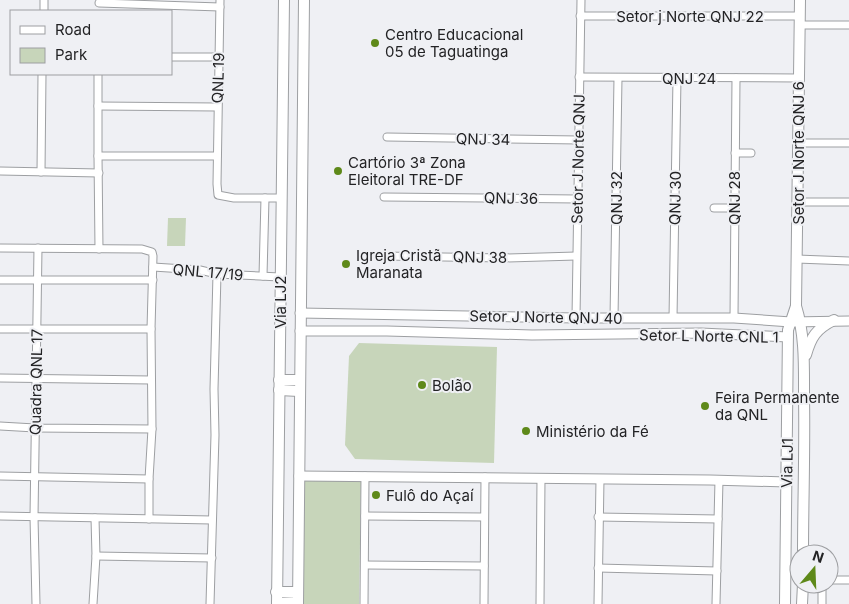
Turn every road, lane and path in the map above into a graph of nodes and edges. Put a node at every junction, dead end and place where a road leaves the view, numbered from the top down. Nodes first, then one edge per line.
1 (284, 0) edge
2 (304, 0) edge
3 (580, 0) edge
4 (800, 0) edge
5 (99, 1) edge
6 (220, 3) edge
7 (580, 16) junction
8 (800, 21) junction
9 (849, 26) edge
10 (172, 57) edge
11 (219, 57) junction
12 (42, 75) edge
13 (98, 75) edge
14 (579, 77) junction
15 (618, 78) junction
16 (677, 78) junction
17 (736, 78) junction
18 (798, 78) junction
19 (98, 106) junction
20 (217, 106) junction
21 (387, 137) dead end
22 (579, 140) junction
23 (798, 143) junction
24 (849, 143) edge
25 (735, 153) junction
26 (751, 153) dead end
27 (98, 156) junction
28 (217, 156) junction
29 (0, 171) edge
30 (41, 172) junction
31 (99, 173) junction
32 (384, 197) dead end
33 (265, 198) junction
34 (282, 198) junction
35 (578, 199) junction
36 (797, 202) junction
37 (849, 202) edge
38 (714, 208) dead end
39 (734, 208) junction
40 (0, 248) edge
41 (38, 248) junction
42 (99, 249) junction
43 (383, 256) dead end
44 (576, 256) junction
45 (797, 259) junction
46 (849, 261) edge
47 (153, 267) junction
48 (217, 274) junction
49 (263, 276) junction
50 (280, 277) junction
51 (0, 280) edge
52 (37, 280) junction
53 (153, 280) junction
54 (300, 313) junction
55 (344, 313) junction
56 (388, 314) junction
57 (576, 318) junction
58 (586, 318) junction
59 (604, 318) junction
60 (614, 318) junction
61 (673, 318) junction
62 (737, 318) junction
63 (834, 320) junction
64 (796, 321) junction
65 (849, 321) edge
66 (0, 329) edge
67 (151, 329) junction
68 (37, 330) junction
69 (343, 331) junction
70 (387, 331) junction
71 (300, 332) junction
72 (588, 334) junction
73 (602, 334) junction
74 (742, 334) junction
75 (788, 337) junction
76 (804, 364) junction
77 (0, 378) edge
78 (36, 378) junction
79 (152, 380) junction
80 (279, 385) junction
81 (300, 386) junction
82 (787, 419) junction
83 (804, 420) junction
84 (0, 426) edge
85 (35, 428) junction
86 (152, 430) junction
87 (0, 476) edge
88 (299, 476) junction
89 (365, 476) junction
90 (35, 477) junction
91 (485, 477) junction
92 (541, 478) junction
93 (149, 479) junction
94 (600, 479) junction
95 (719, 480) junction
96 (787, 482) junction
97 (0, 516) edge
98 (365, 516) junction
99 (34, 517) junction
100 (484, 517) junction
101 (598, 517) junction
102 (95, 518) junction
103 (149, 519) junction
104 (718, 519) junction
105 (212, 520) junction
106 (802, 544) edge
107 (786, 551) junction
108 (96, 556) junction
109 (789, 556) edge
110 (212, 558) junction
111 (365, 566) junction
112 (484, 566) junction
113 (598, 568) junction
114 (717, 571) junction
115 (277, 600) edge
116 (298, 600) edge
117 (36, 604) edge
118 (94, 604) edge
119 (210, 604) edge
120 (364, 604) edge
121 (484, 604) edge
122 (540, 604) edge
123 (598, 604) edge
124 (716, 604) edge
125 (785, 604) edge

1 - 34 main road, Via LJ2
2 - 54 main road, Via LJ2
3 - 7 street, Setor J Norte QNJ
4 - 8 main road, Setor J Norte QNJ 6
5 - 6 street
6 - 11 street, QNL 19
7 - 8 street, Setor j Norte QNJ 22
7 - 14 street, Setor J Norte QNJ
8 - 9 street, Setor j Norte QNJ 22
8 - 18 main road, Setor J Norte QNJ 6
10 - 11 street
11 - 20 street, QNL 19
12 - 30 street
13 - 19 street
14 - 15 street, QNJ 24
14 - 22 street, Setor J Norte QNJ
15 - 16 street, QNJ 24
15 - 60 street, QNJ 32
16 - 17 street, QNJ 24
16 - 61 street, QNJ 30
17 - 18 street, QNJ 24
17 - 25 street, QNJ 28
18 - 23 main road, Setor J Norte QNJ 6
19 - 20 street
19 - 27 street
20 - 28 street, QNL 19
21 - 22 street, QNJ 34
22 - 35 street, Setor J Norte QNJ
23 - 24 street
23 - 36 main road, Setor J Norte QNJ 6
25 - 26 street
25 - 39 street, QNJ 28
27 - 28 street
27 - 31 street
28 - 33 street
29 - 30 street
30 - 31 street
31 - 42 street
32 - 35 street, QNJ 36
33 - 34 street
33 - 49 street, QNL 17/19
34 - 50 main road, Via LJ2
35 - 44 street, Setor J Norte QNJ
36 - 37 street
36 - 45 main road, Setor J Norte QNJ 6
38 - 39 street
39 - 62 street, QNJ 28
40 - 41 street
41 - 42 street
41 - 52 street, Quadra QNL 17
42 - 47 street
43 - 44 street, QNJ 38
44 - 57 street, Setor J Norte QNJ
45 - 46 street
45 - 64 main road, Setor J Norte QNJ 6
47 - 48 street, QNL 17/19
47 - 53 street
48 - 49 street, QNL 17/19
48 - 105 street
49 - 50 street, QNL 17/19
50 - 80 main road, Via LJ2
51 - 52 street
52 - 53 street
52 - 68 street, Quadra QNL 17
53 - 67 street
54 - 55 street, Setor J Norte QNJ 40
54 - 71 main road, Via LJ2
55 - 56 street, Setor J Norte QNJ 40
55 - 69 street
56 - 57 street, Setor J Norte QNJ 40
56 - 70 street
57 - 58 street, Setor J Norte QNJ 40
58 - 59 street, Setor J Norte QNJ 40
58 - 72 street
59 - 60 street, Setor J Norte QNJ 40
59 - 73 street
60 - 61 street, Setor J Norte QNJ 40
61 - 62 street, Setor J Norte QNJ 40
62 - 64 street, Setor J Norte QNJ 40
62 - 74 street
63 - 64 street, Setor J Norte QNJ 40
63 - 65 street, Setor J Norte QNJ 40
63 - 76 main road
64 - 75 main road, Via LJ1
64 - 76 main road, Via LJ1
66 - 68 street
67 - 68 street
67 - 79 street
68 - 78 street, Quadra QNL 17
69 - 70 street, Setor L Norte CNL 1
69 - 71 street, Setor L Norte CNL 1
70 - 72 street, Setor L Norte CNL 1
71 - 81 main road, Via LJ2
72 - 73 street, Setor L Norte CNL 1
73 - 74 street, Setor L Norte CNL 1
74 - 75 street, Setor L Norte CNL 1
75 - 82 main road, Via LJ1
76 - 83 main road, Via LJ1
77 - 78 street
78 - 79 street
78 - 85 street, Quadra QNL 17
79 - 86 street
80 - 81 main road
80 - 115 main road, Via LJ2
81 - 88 main road, Via LJ2
82 - 83 main road
82 - 96 main road, Via LJ1
83 - 106 main road, Via LJ1
84 - 85 street
85 - 86 street
85 - 90 street, Quadra QNL 17
86 - 93 street
87 - 90 street
88 - 89 street
88 - 116 main road, Via LJ2
89 - 91 street
89 - 98 street
90 - 93 street
90 - 99 street, Quadra QNL 17
91 - 92 street
91 - 100 street
92 - 94 street
92 - 122 street
93 - 103 street
94 - 95 street
94 - 101 street
95 - 96 street
95 - 104 street
96 - 107 main road, Via LJ1
97 - 99 street
98 - 100 street
98 - 111 street
99 - 102 street
99 - 117 street, Quadra QNL 17
100 - 112 street
101 - 104 street
101 - 113 street
102 - 103 street
102 - 108 street
103 - 105 street
104 - 114 street
105 - 110 street
107 - 109 main road
107 - 125 main road, Via LJ1
108 - 110 street
108 - 118 street
110 - 119 street
111 - 112 street
111 - 120 street
112 - 121 street
113 - 114 street
113 - 123 street
114 - 124 street
115 - 116 main road

